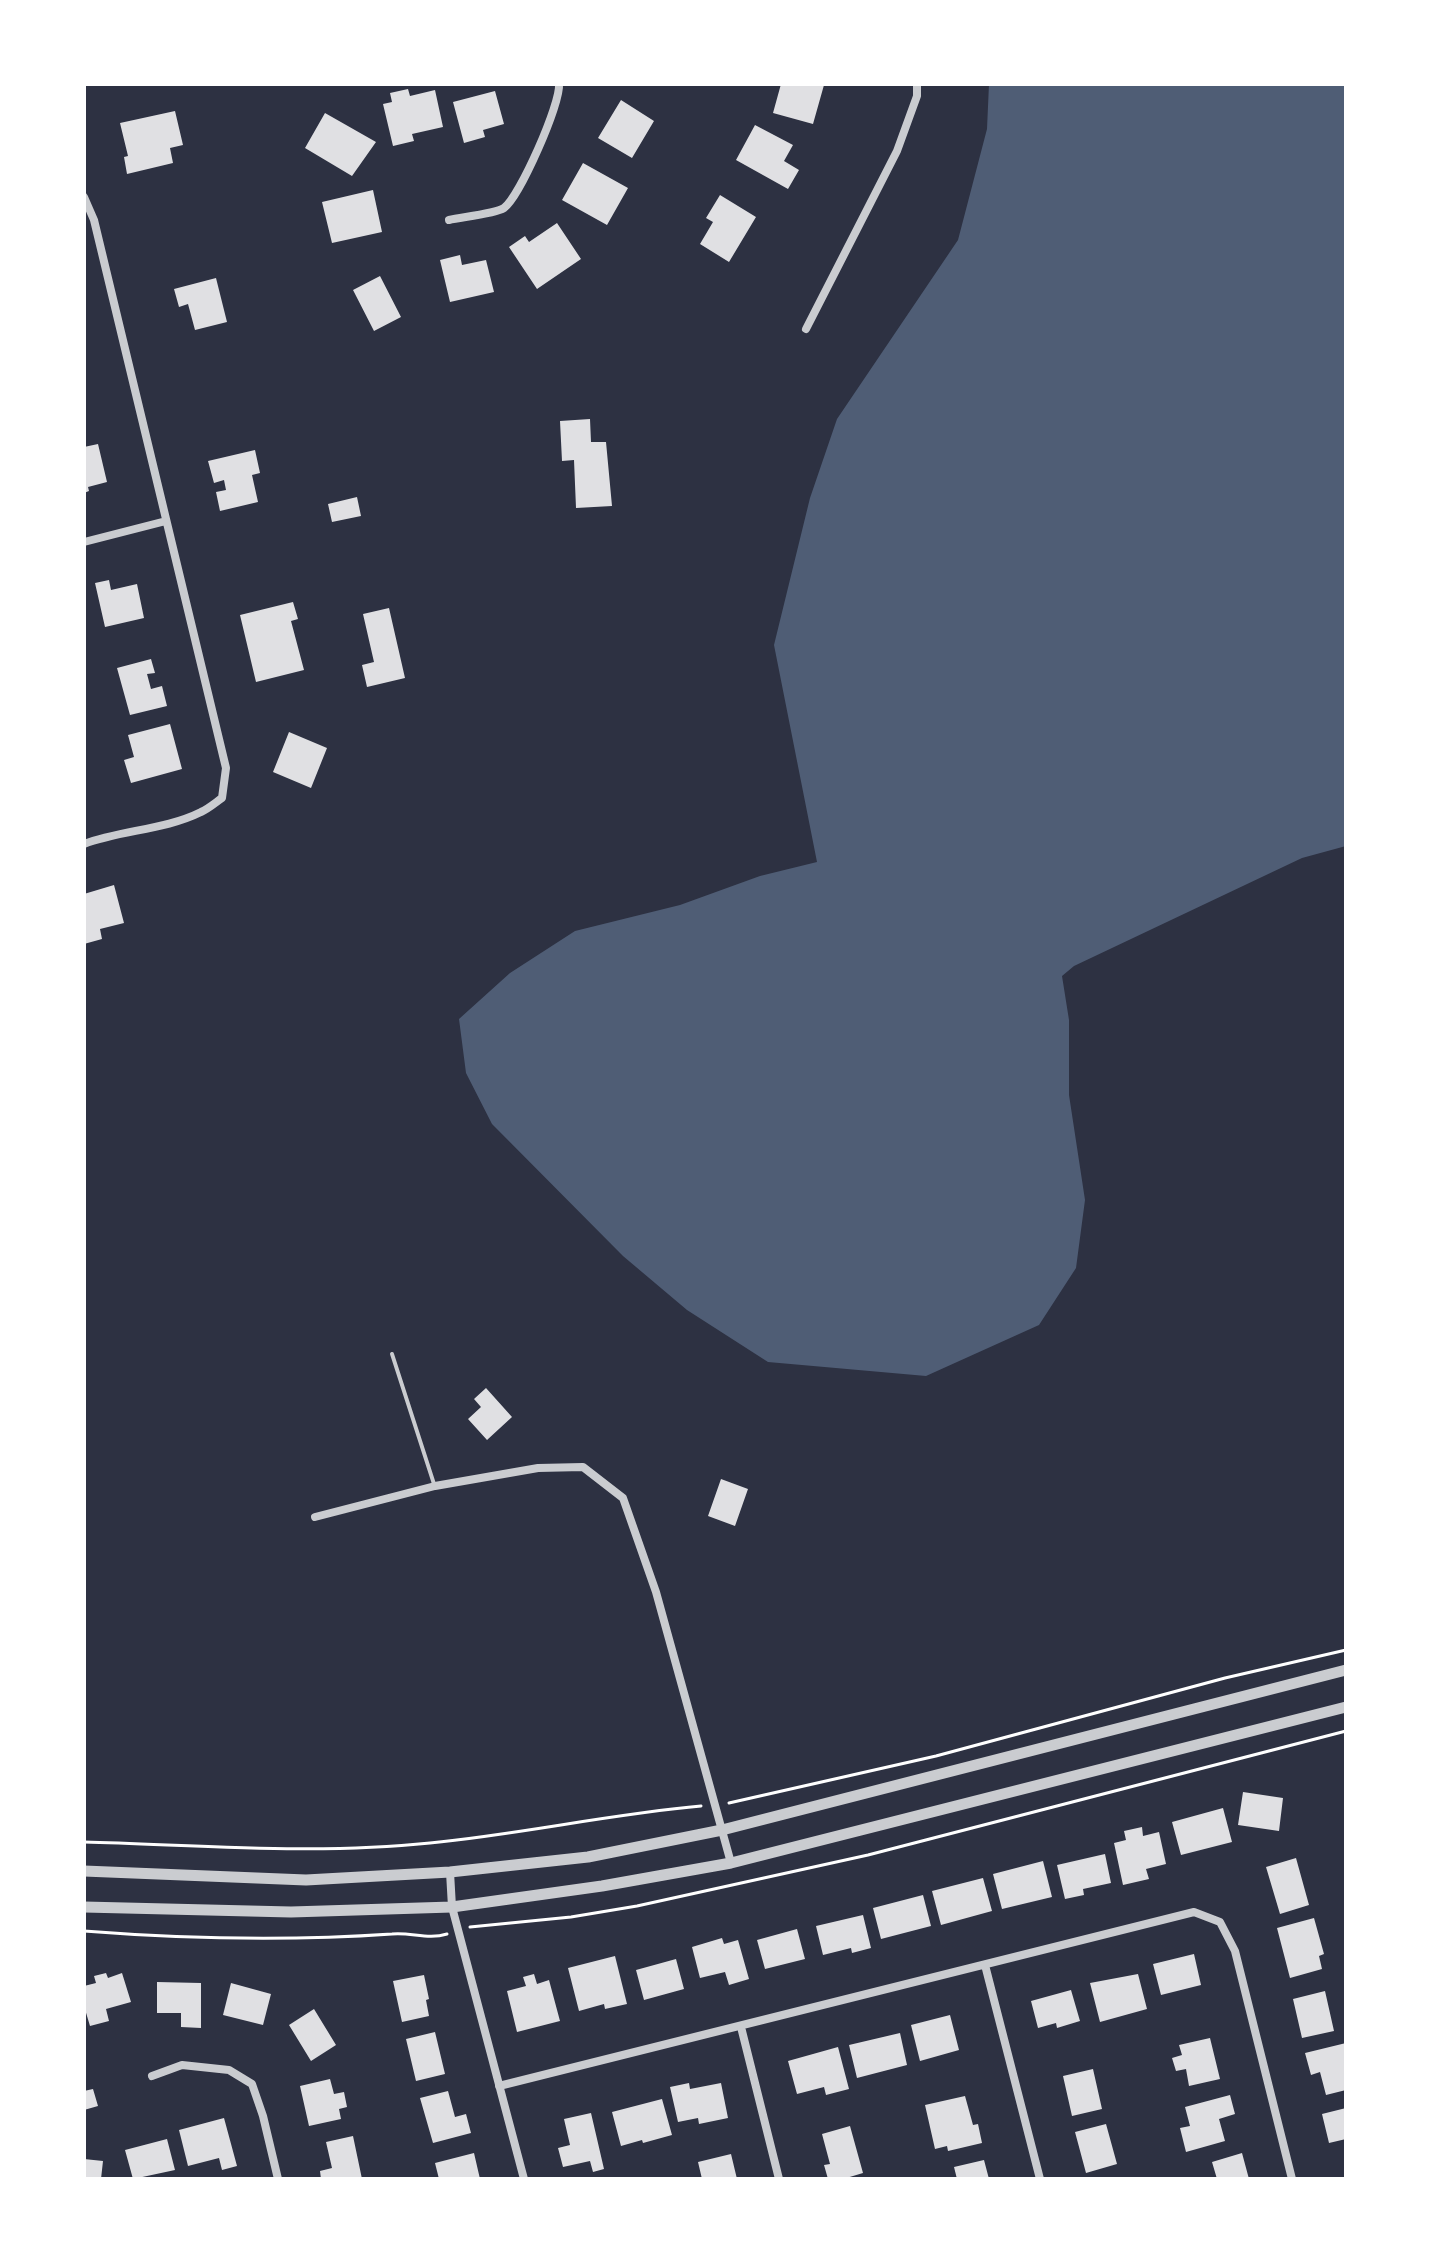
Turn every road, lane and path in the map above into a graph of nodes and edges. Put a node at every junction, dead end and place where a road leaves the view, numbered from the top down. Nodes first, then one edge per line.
1 (559, 84) edge
2 (917, 84) edge
3 (84, 197) edge
4 (449, 220) dead end
5 (806, 329) dead end
6 (166, 521) junction
7 (84, 542) edge
8 (84, 844) edge
9 (392, 1354) dead end
10 (435, 1486) junction
11 (315, 1517) dead end
12 (1346, 1670) edge
13 (1346, 1707) edge
14 (722, 1830) junction
15 (731, 1863) junction
16 (84, 1871) edge
17 (450, 1872) junction
18 (84, 1907) edge
19 (452, 1907) junction
20 (985, 1965) junction
21 (741, 2027) junction
22 (152, 2076) dead end
23 (499, 2086) junction
24 (278, 2179) edge
25 (524, 2179) edge
26 (779, 2179) edge
27 (1040, 2179) edge
28 (1292, 2179) edge

1 - 4 street
2 - 5 street
3 - 6 street
6 - 7 street
6 - 8 street
9 - 10 lane
10 - 11 street
10 - 14 street
12 - 14 street
13 - 15 street
14 - 15 street
14 - 17 street
15 - 19 street
16 - 17 street
17 - 19 street
18 - 19 street
19 - 23 street
20 - 21 street
20 - 27 street
20 - 28 street
21 - 23 street
21 - 26 street
22 - 24 street
23 - 25 street

